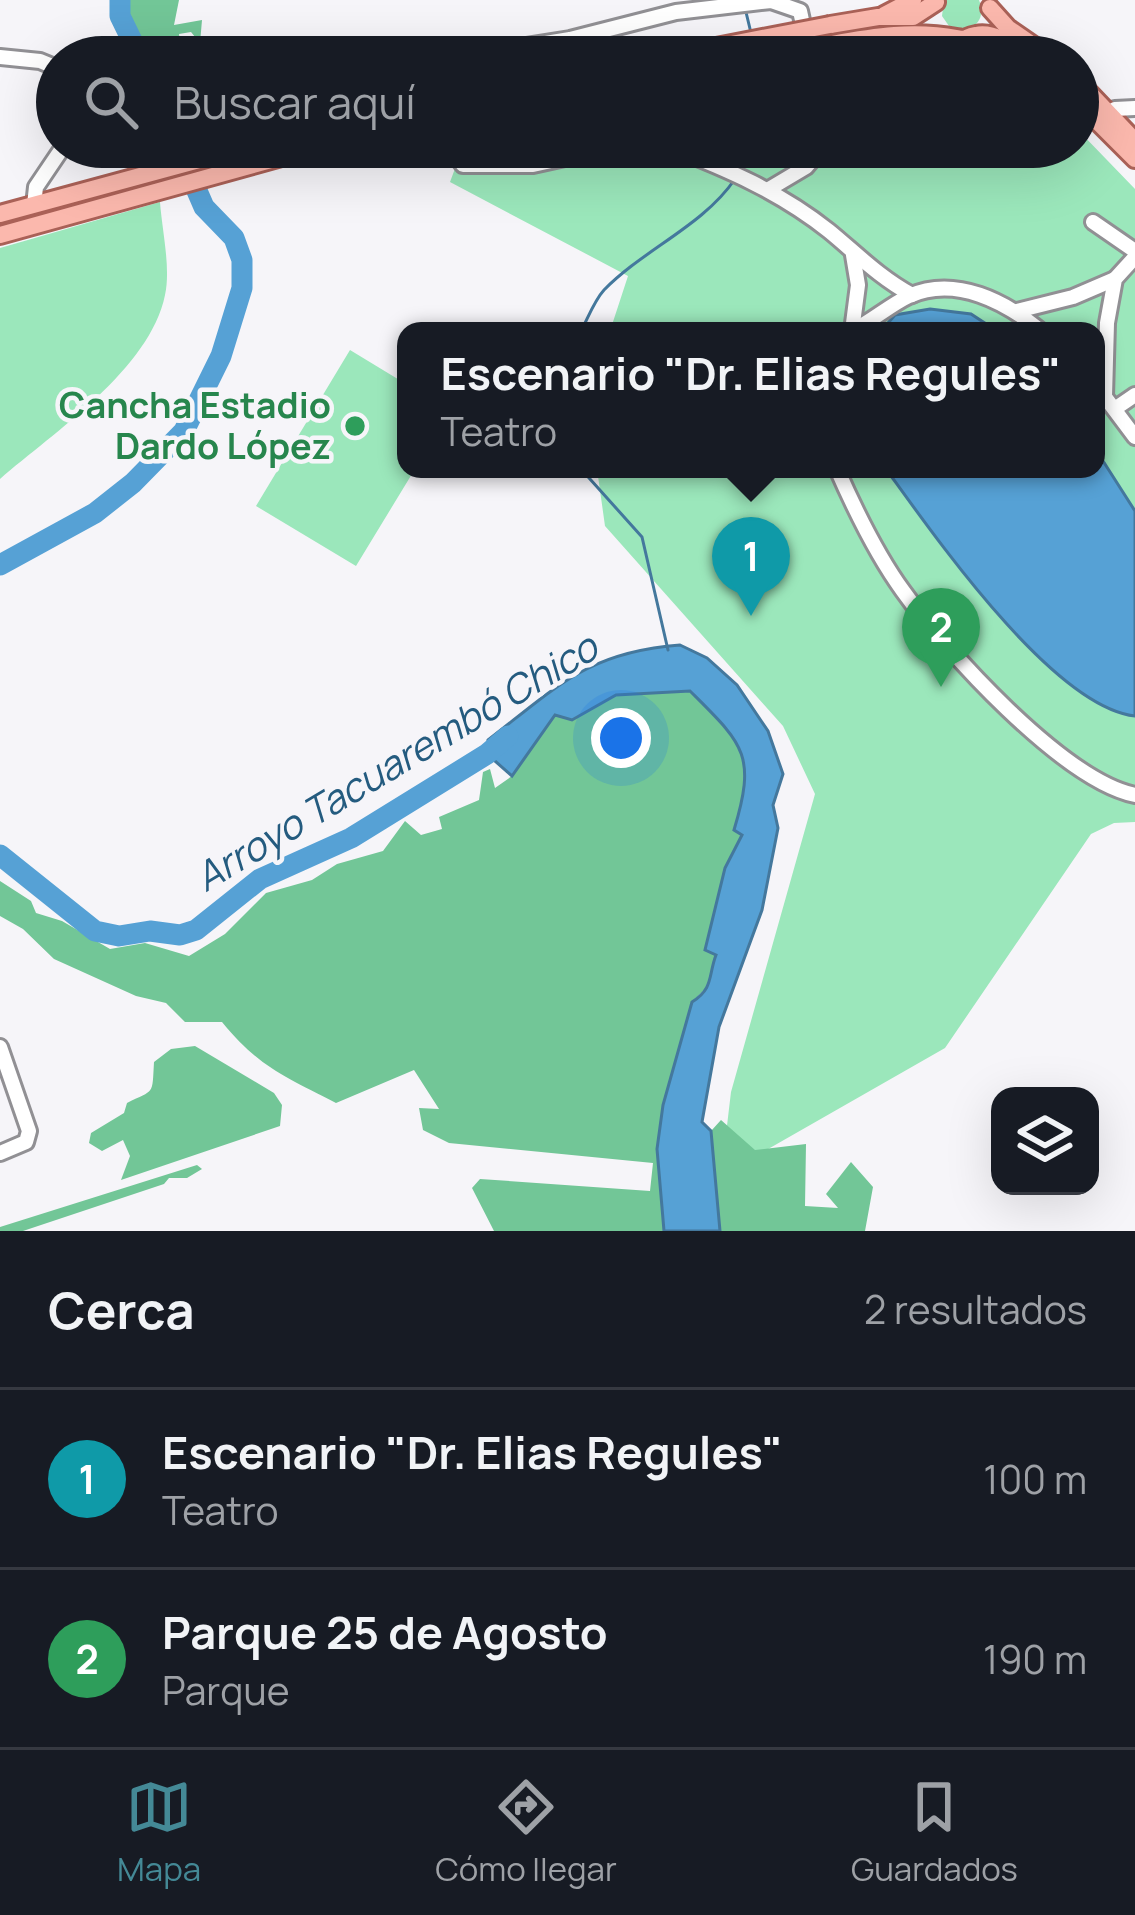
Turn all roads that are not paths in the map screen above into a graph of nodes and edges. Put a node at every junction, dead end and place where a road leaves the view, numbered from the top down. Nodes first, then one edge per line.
1 (913, 0) edge
2 (936, 1) edge
3 (988, 4) edge
4 (878, 17) junction
5 (946, 34) junction
6 (978, 34) junction
7 (831, 35) junction
8 (578, 36) edge
9 (805, 36) edge
10 (821, 36) edge
11 (828, 36) edge
12 (952, 36) edge
13 (972, 36) edge
14 (994, 36) edge
15 (1020, 36) edge
16 (0, 57) edge
17 (36, 61) edge
18 (1135, 108) edge
19 (1099, 111) edge
20 (1099, 115) edge
21 (1103, 117) junction
22 (1135, 141) edge
23 (1135, 159) edge
24 (49, 168) edge
25 (187, 168) edge
26 (224, 168) edge
27 (726, 168) edge
28 (804, 168) edge
29 (769, 189) junction
30 (122, 191) junction
31 (34, 205) junction
32 (0, 214) edge
33 (1093, 222) dead end
34 (0, 235) edge
35 (1135, 254) edge
36 (853, 255) junction
37 (1115, 279) junction
38 (912, 295) junction
39 (1017, 311) junction
40 (853, 322) edge
41 (867, 322) edge
42 (1030, 322) edge
43 (1105, 342) edge
44 (1135, 395) edge
45 (1105, 396) edge
46 (1117, 408) junction
47 (1135, 436) edge
48 (842, 478) edge
49 (1135, 795) edge
50 (0, 1047) edge
51 (0, 1153) edge

1 - 4 main road
2 - 4 main road
2 - 5 main road
3 - 6 main road
3 - 15 main road
4 - 7 main road
5 - 7 main road
5 - 12 main road
6 - 13 main road
6 - 14 main road
7 - 10 main road, bridge
7 - 11 main road, bridge
8 - 9 street
16 - 17 street
18 - 21 street
19 - 21 main road
20 - 21 main road
21 - 22 main road
21 - 23 main road
24 - 31 street
25 - 30 main road
26 - 30 main road
27 - 29 street
28 - 29 street
29 - 36 street
30 - 31 main road
30 - 34 main road
31 - 32 main road
33 - 35 street
35 - 37 street
36 - 38 street
36 - 40 street
37 - 39 street
37 - 43 street
38 - 39 street
38 - 41 street
39 - 42 street
44 - 46 street
45 - 46 street
46 - 47 street
48 - 49 street
50 - 51 street

